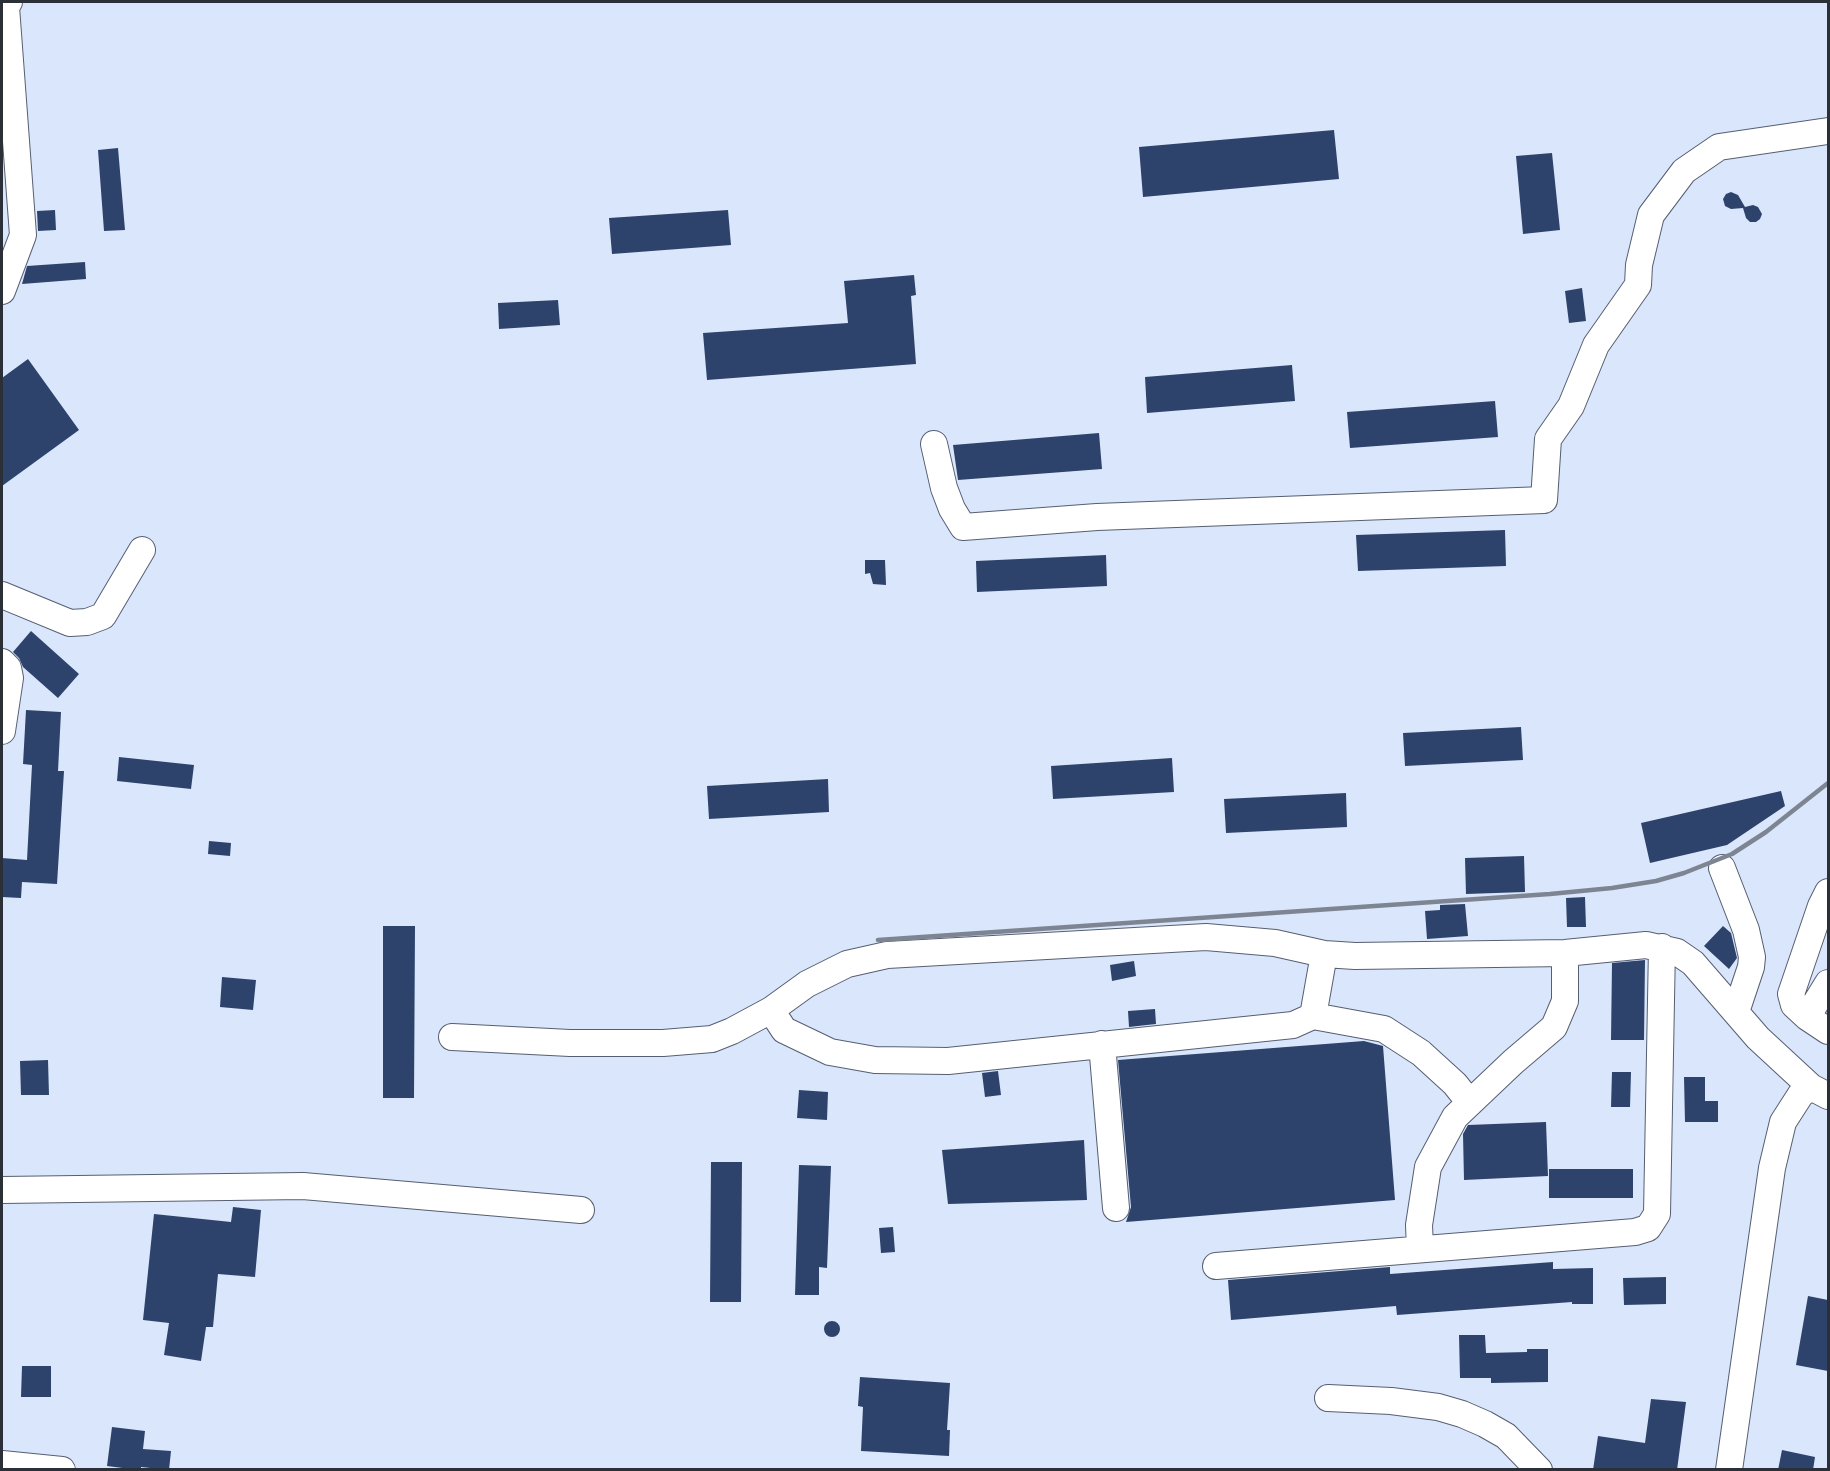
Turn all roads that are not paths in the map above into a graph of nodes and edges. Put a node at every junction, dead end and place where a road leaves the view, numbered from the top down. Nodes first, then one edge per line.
1 (9, 2) edge
2 (1828, 131) edge
3 (2, 291) edge
4 (934, 444) dead end
5 (142, 550) dead end
6 (2, 596) edge
7 (2, 662) edge
8 (2, 731) edge
9 (1722, 868) dead end
10 (1828, 892) edge
11 (1662, 947) junction
12 (1565, 953) junction
13 (1324, 954) junction
14 (1828, 983) edge
15 (771, 1010) junction
16 (1736, 1012) junction
17 (1312, 1016) junction
18 (1807, 1017) junction
19 (1828, 1031) edge
20 (452, 1037) dead end
21 (1102, 1044) junction
22 (1820, 1091) edge
23 (1470, 1103) junction
24 (2, 1190) edge
25 (1116, 1208) dead end
26 (581, 1210) dead end
27 (1420, 1249) junction
28 (1216, 1266) dead end
29 (1328, 1398) dead end
30 (2, 1464) edge
31 (62, 1470) edge
32 (1539, 1470) edge
33 (1729, 1470) edge

1 - 3 street
2 - 4 street
5 - 6 street
7 - 8 street
9 - 16 street
10 - 18 street
11 - 12 street
11 - 16 street
11 - 27 street
12 - 13 street
12 - 23 street
13 - 15 street
13 - 17 street
14 - 18 street
15 - 20 street
15 - 21 street
16 - 22 street
17 - 21 street
17 - 23 street
18 - 19 street
21 - 25 street
22 - 33 street
23 - 27 street
24 - 26 street
27 - 28 street
29 - 32 street
30 - 31 street

